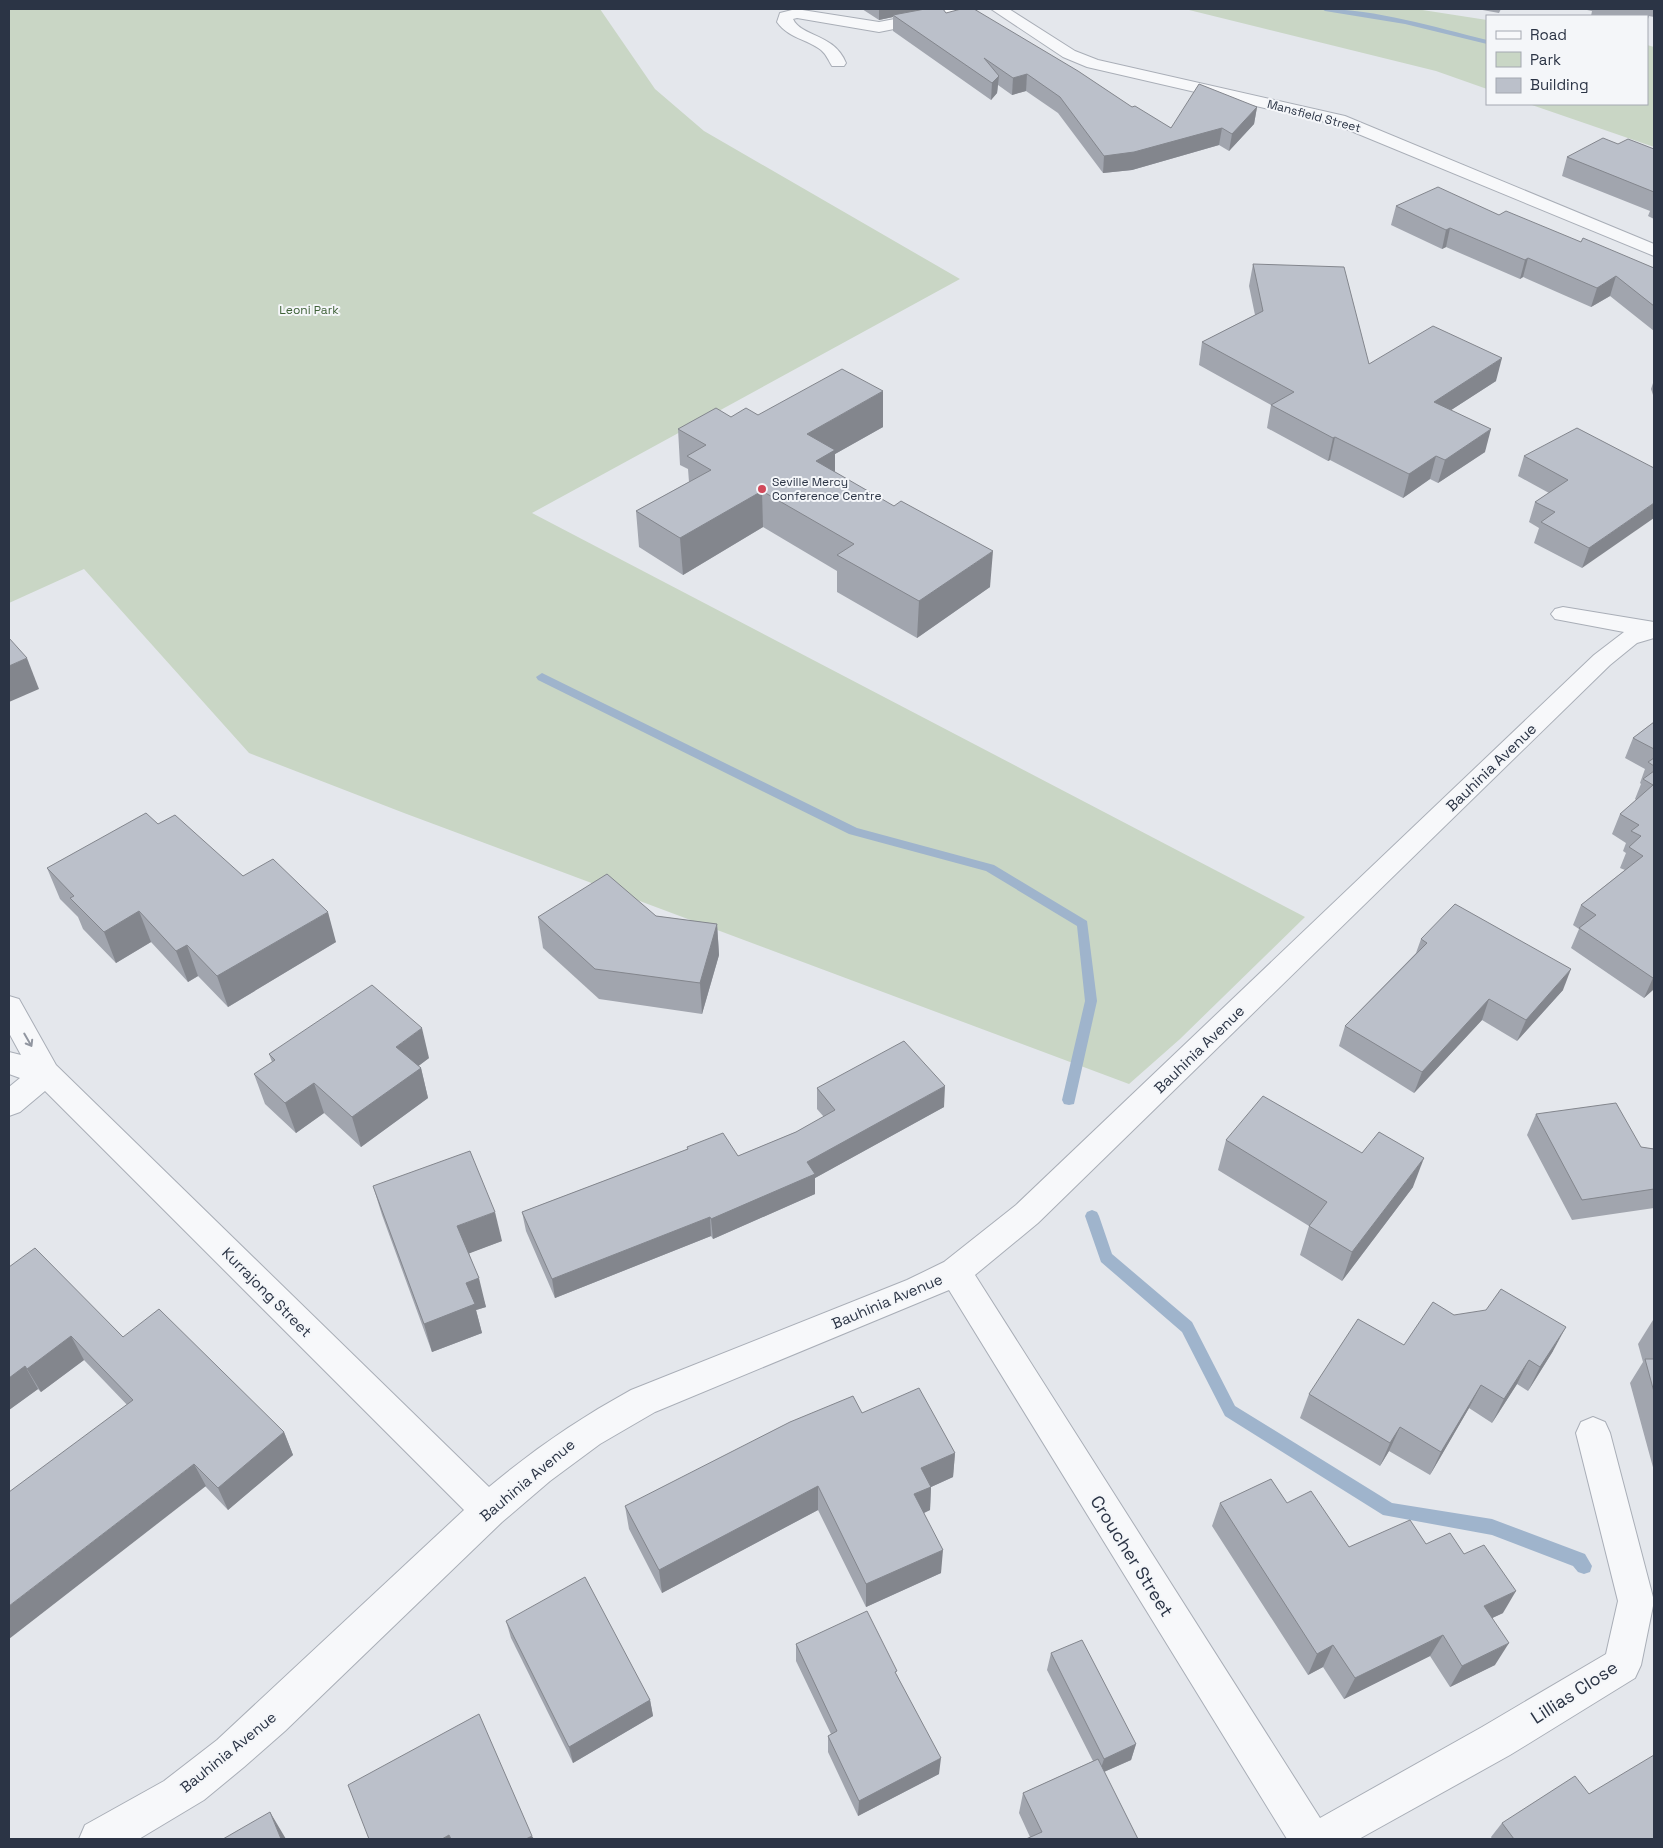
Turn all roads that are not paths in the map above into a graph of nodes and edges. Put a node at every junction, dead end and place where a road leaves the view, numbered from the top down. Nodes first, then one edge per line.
1 (969, 9) edge
2 (999, 9) edge
3 (838, 63) dead end
4 (1654, 251) edge
5 (1563, 614) dead end
6 (1654, 629) edge
7 (9, 1007) edge
8 (9, 1063) edge
9 (46, 1073) junction
10 (9, 1104) edge
11 (955, 1272) junction
12 (1593, 1433) dead end
13 (488, 1510) junction
14 (99, 1839) edge
15 (1310, 1839) edge
16 (1321, 1839) edge

1 - 3 street
2 - 4 street, Mansfield Street
5 - 6 street
6 - 11 street, Bauhinia Avenue
7 -> 9 street, Kurrajong Street
8 - 9 street, Kurrajong Street
9 - 10 street
9 - 13 street, Kurrajong Street
11 - 13 street, Bauhinia Avenue
11 - 15 street, Croucher Street
12 - 16 street, Lillias Close
13 - 14 street, Bauhinia Avenue

